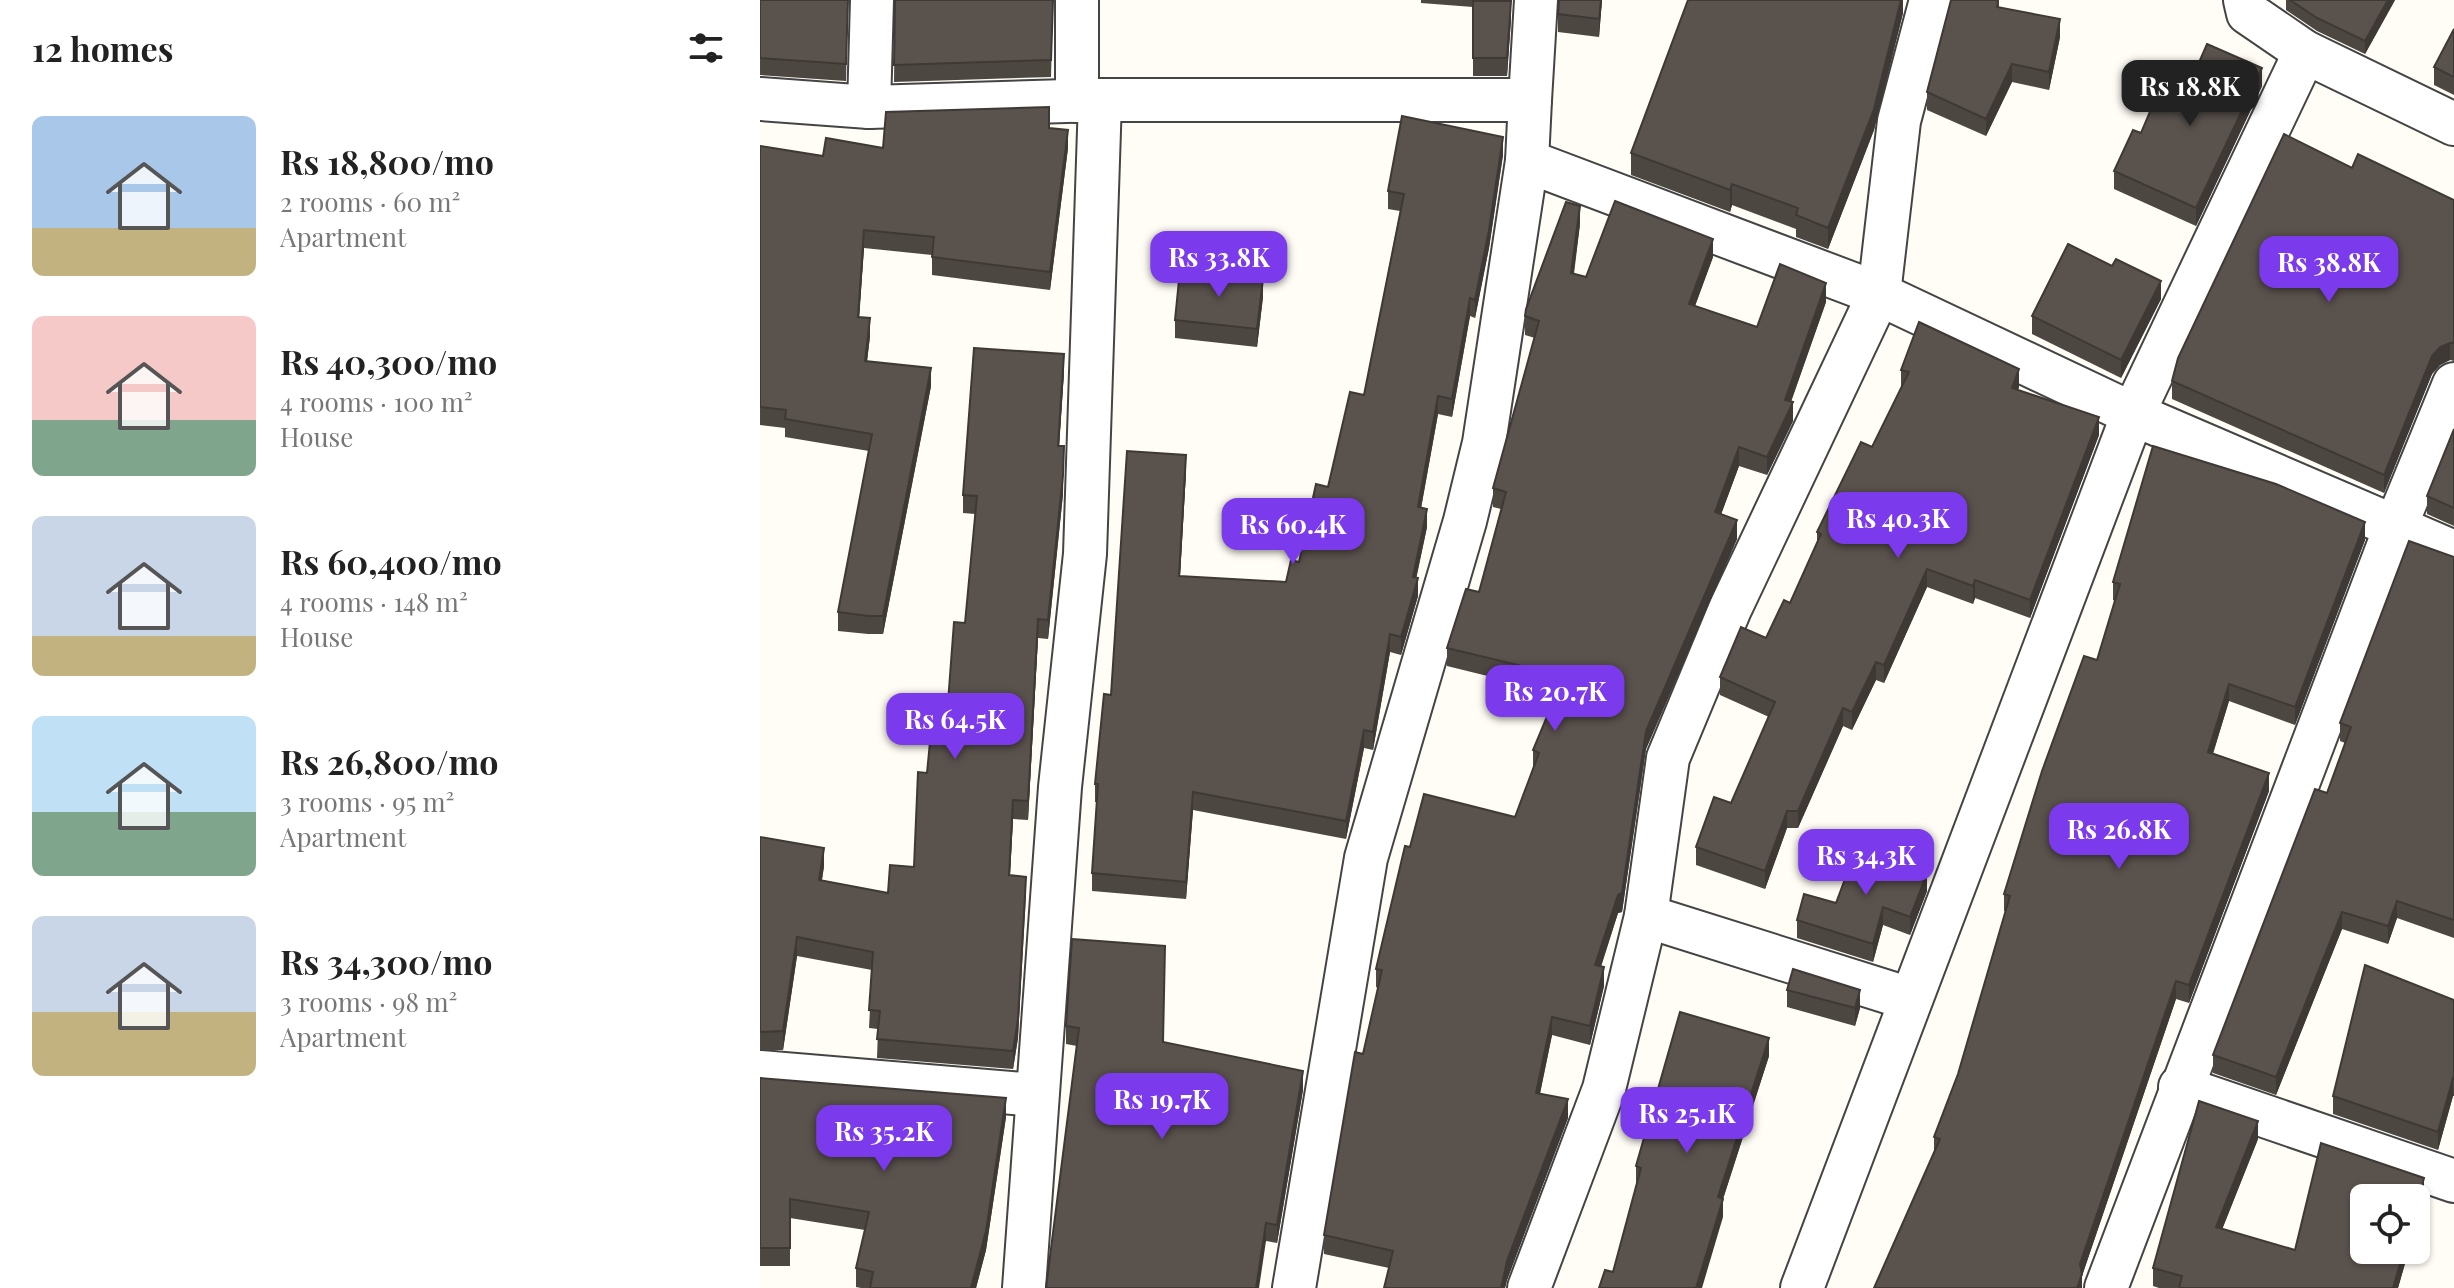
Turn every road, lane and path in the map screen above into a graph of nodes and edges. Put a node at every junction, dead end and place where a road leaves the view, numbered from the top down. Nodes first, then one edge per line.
1 (872, 0) edge
2 (1077, 0) edge
3 (1536, 0) edge
4 (1931, 0) edge
5 (2245, 0) edge
6 (2305, 52) junction
7 (760, 99) edge
8 (1089, 100) junction
9 (1530, 100) junction
10 (869, 107) junction
11 (2454, 124) edge
12 (1527, 161) junction
13 (1879, 294) junction
14 (2454, 384) edge
15 (2133, 414) junction
16 (2395, 528) junction
17 (2454, 552) edge
18 (1646, 916) junction
19 (1910, 999) junction
20 (760, 1072) edge
21 (2180, 1087) junction
22 (1036, 1095) junction
23 (2454, 1181) edge
24 (1024, 1288) edge
25 (1294, 1288) edge
26 (1529, 1288) edge
27 (1802, 1288) edge
28 (2106, 1288) edge

1 - 10 street
2 - 8 street
3 - 9 street
4 - 13 street
5 - 6 street
6 - 11 street
6 - 15 street
7 - 10 street
8 - 9 street
8 - 10 street
8 - 22 street
9 - 12 street
12 - 13 street
12 - 25 street
13 - 15 street
13 - 18 street
14 - 16 street
15 - 16 street
15 - 19 street
16 - 17 street
16 - 21 street
18 - 19 street
18 - 26 street
19 - 27 street
20 - 22 street
21 - 23 street
21 - 28 street
22 - 24 street

